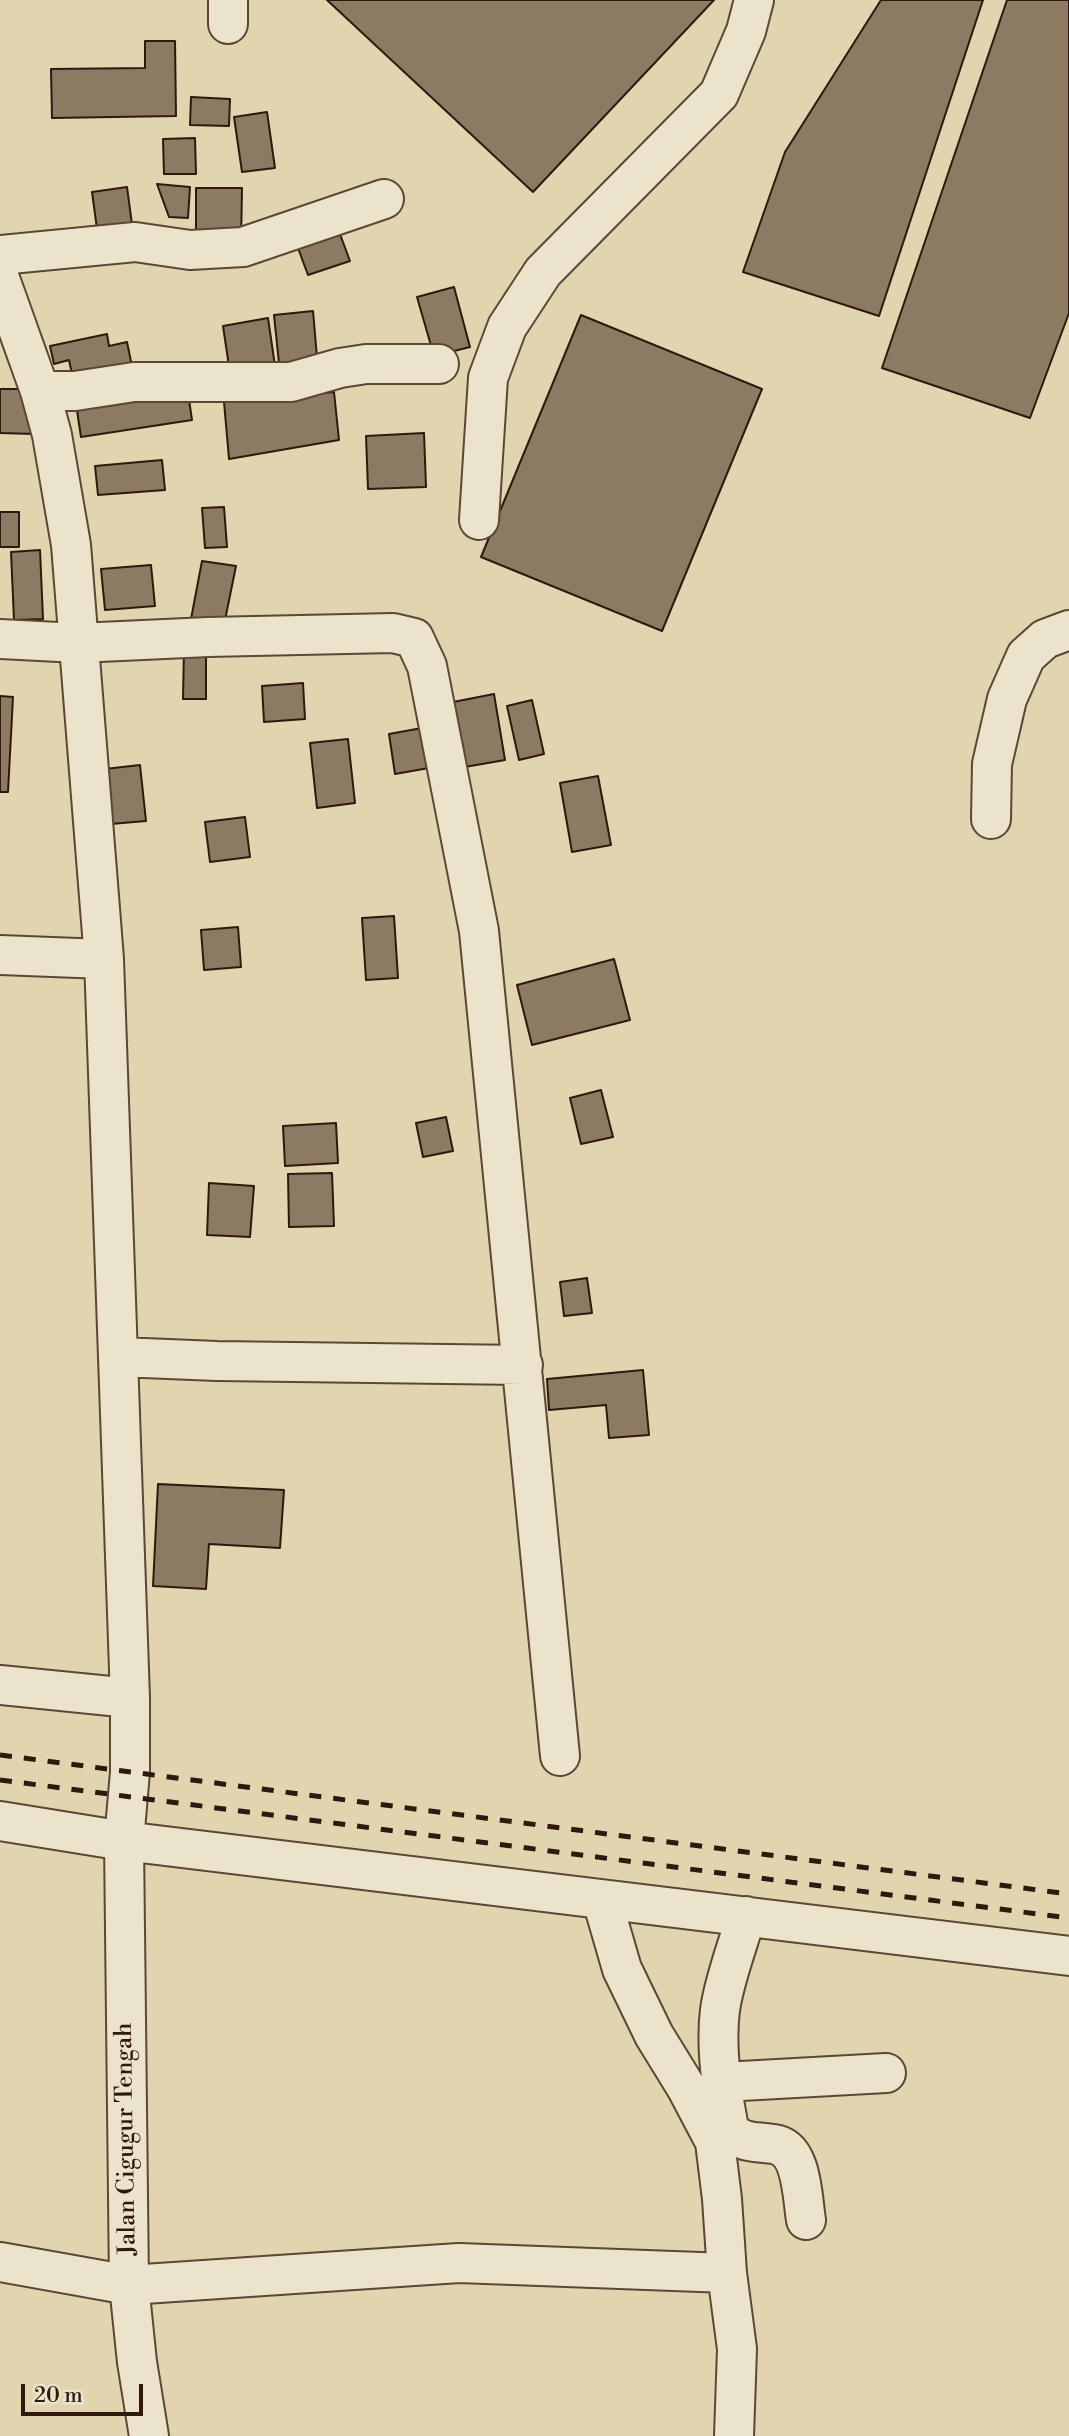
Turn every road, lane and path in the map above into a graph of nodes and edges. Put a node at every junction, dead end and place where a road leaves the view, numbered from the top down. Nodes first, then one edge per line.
1 (754, 0) edge
2 (384, 199) dead end
3 (0, 255) edge
4 (0, 279) edge
5 (439, 364) dead end
6 (40, 391) junction
7 (479, 520) dead end
8 (1069, 630) edge
9 (0, 639) edge
10 (78, 643) junction
11 (991, 818) dead end
12 (0, 955) edge
13 (104, 959) junction
14 (119, 1356) junction
15 (523, 1365) junction
16 (0, 1685) edge
17 (130, 1698) junction
18 (560, 1756) dead end
19 (0, 1821) edge
20 (124, 1841) junction
21 (602, 1900) junction
22 (747, 1916) junction
23 (1069, 1956) edge
24 (886, 2073) dead end
25 (723, 2082) junction
26 (806, 2220) dead end
27 (0, 2262) edge
28 (727, 2273) junction
29 (129, 2285) junction
30 (149, 2436) edge
31 (734, 2436) edge

1 - 7 street
2 - 3 street
4 - 6 street, Jalan Cigugur Tengah
5 - 6 street
6 - 10 street, Jalan Cigugur Tengah
8 - 11 street
9 - 10 street
10 - 13 street, Jalan Cigugur Tengah
10 - 15 street
12 - 13 street
13 - 14 street, Jalan Cigugur Tengah
14 - 15 street
14 - 17 street, Jalan Cigugur Tengah
15 - 18 street
16 - 17 street
17 - 20 street, Jalan Cigugur Tengah
19 - 20 street
20 - 21 street
20 - 29 street, Jalan Cigugur Tengah
21 - 22 street
21 - 28 street
22 - 23 street
22 - 25 street
24 - 25 street
25 - 26 street
27 - 29 street
28 - 29 street
28 - 31 street
29 - 30 street, Jalan Cigugur Tengah

